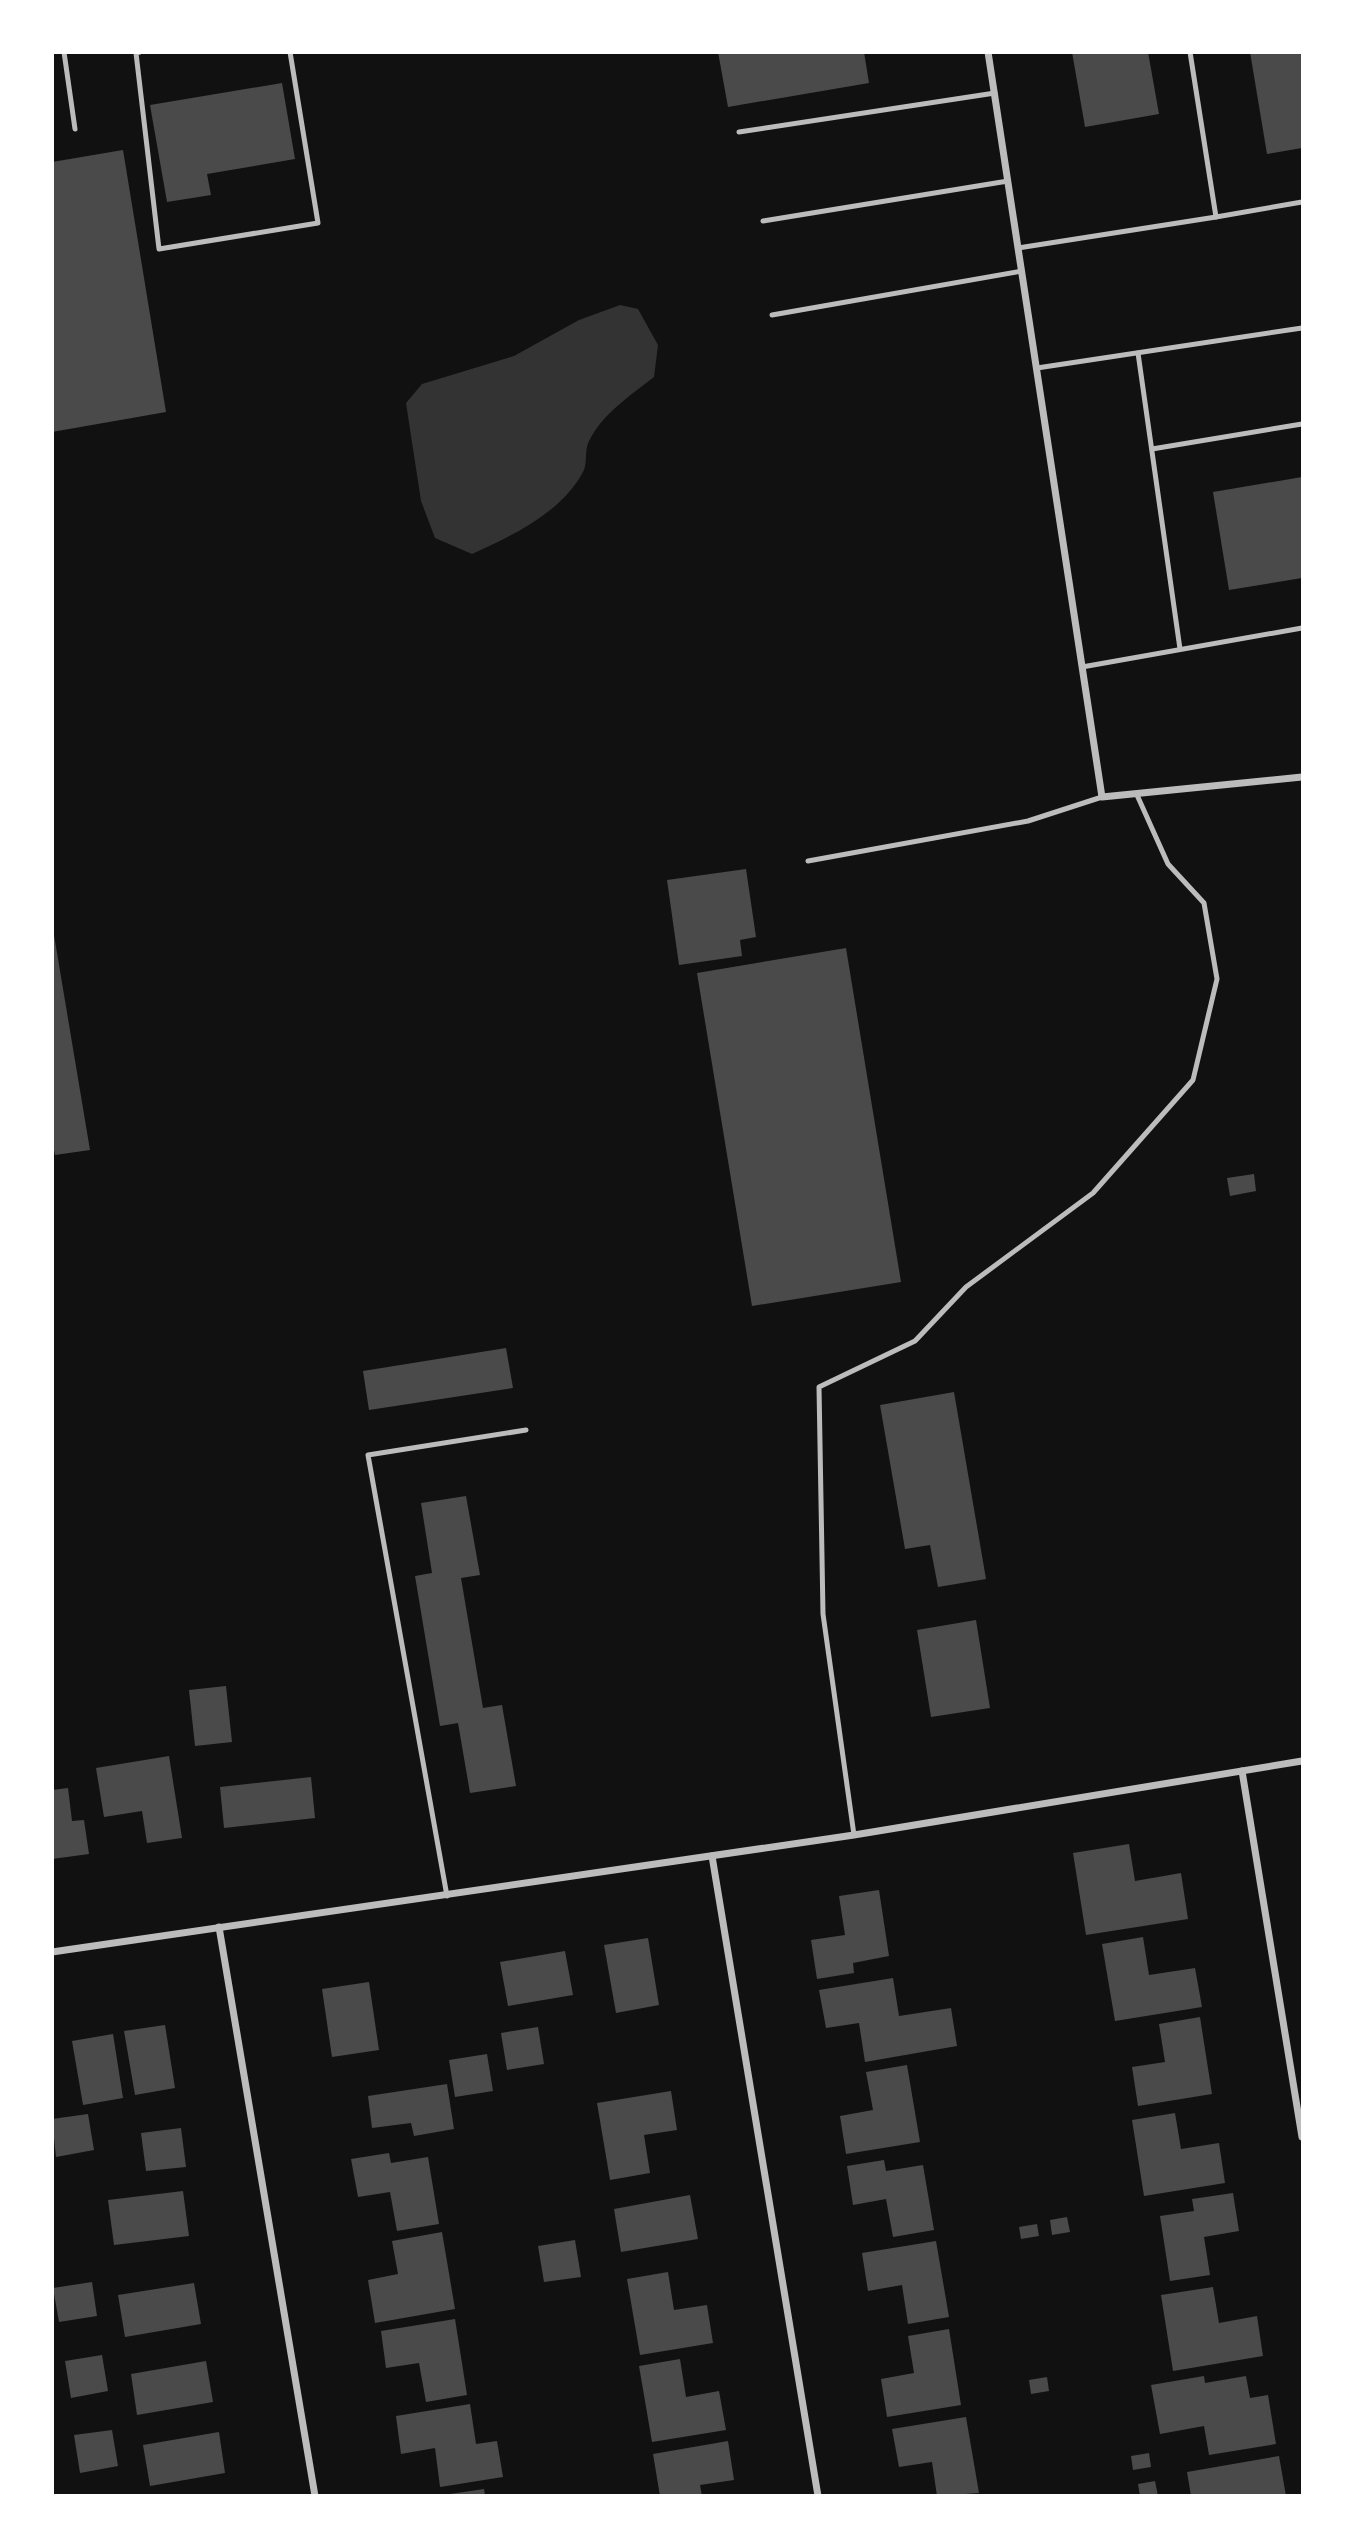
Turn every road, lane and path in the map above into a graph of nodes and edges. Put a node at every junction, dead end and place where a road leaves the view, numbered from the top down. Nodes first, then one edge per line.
1 (64, 52) edge
2 (140, 52) edge
3 (290, 52) edge
4 (989, 52) edge
5 (1190, 52) edge
6 (995, 93) junction
7 (75, 129) dead end
8 (739, 132) dead end
9 (1008, 181) junction
10 (1303, 202) edge
11 (1216, 216) junction
12 (763, 221) dead end
13 (1018, 248) junction
14 (1022, 271) junction
15 (772, 315) dead end
16 (1303, 328) edge
17 (1138, 353) junction
18 (1037, 368) junction
19 (1303, 424) edge
20 (1152, 449) junction
21 (1303, 628) edge
22 (1180, 649) junction
23 (1082, 667) junction
24 (1303, 777) edge
25 (1137, 795) junction
26 (1102, 797) junction
27 (808, 861) dead end
28 (526, 1430) dead end
29 (1303, 1761) edge
30 (1242, 1771) junction
31 (855, 1836) junction
32 (712, 1856) junction
33 (447, 1896) junction
34 (219, 1927) junction
35 (52, 1952) edge
36 (1303, 2137) edge
37 (316, 2496) edge
38 (818, 2496) edge

1 - 7 lane
2 - 3 lane
4 - 6 street
5 - 11 lane
6 - 8 lane
6 - 9 street
9 - 12 lane
9 - 13 street
10 - 11 lane
11 - 13 lane
13 - 14 street
14 - 15 lane
14 - 18 street
16 - 17 lane
17 - 18 lane
17 - 20 lane
18 - 23 street
19 - 20 lane
20 - 22 lane
21 - 22 lane
22 - 23 lane
23 - 26 street
24 - 25 street
25 - 26 street
25 - 31 lane
26 - 27 lane
28 - 33 lane
29 - 30 street
30 - 31 street
30 - 36 street
31 - 32 street
32 - 33 street
32 - 38 street
33 - 34 street
34 - 35 street
34 - 37 street

